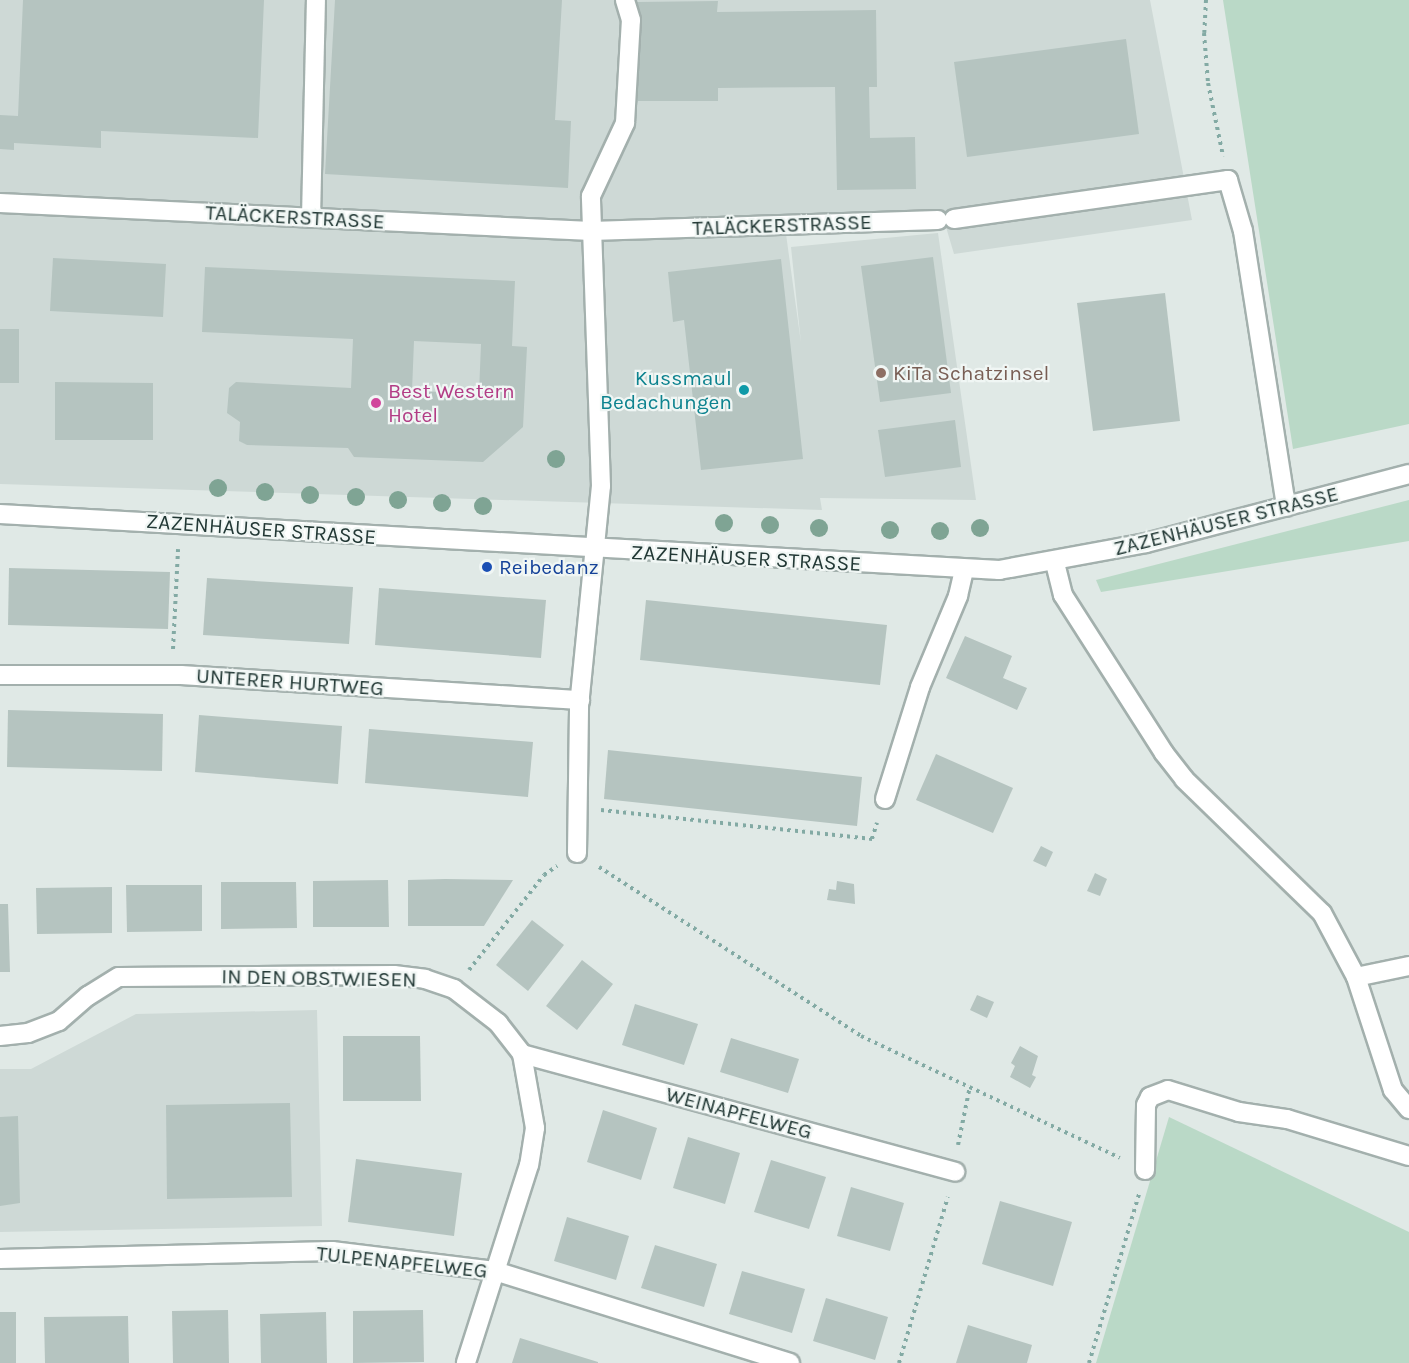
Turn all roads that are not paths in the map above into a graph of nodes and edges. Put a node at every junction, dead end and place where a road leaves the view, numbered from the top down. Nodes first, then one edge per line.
1 (316, 0) edge
2 (625, 0) edge
3 (0, 203) edge
4 (311, 218) junction
5 (591, 231) junction
6 (1409, 474) edge
7 (1286, 507) junction
8 (0, 514) edge
9 (595, 550) junction
10 (1055, 563) junction
11 (964, 570) junction
12 (0, 675) edge
13 (580, 700) junction
14 (885, 800) road end
15 (577, 853) road end
16 (1409, 966) edge
17 (1356, 977) junction
18 (0, 1036) edge
19 (522, 1054) junction
20 (1409, 1109) edge
21 (1409, 1156) edge
22 (1145, 1170) road end
23 (955, 1172) road end
24 (0, 1259) edge
25 (495, 1271) junction
26 (466, 1363) edge
27 (790, 1363) edge

1 - 4 street
2 - 5 street
3 - 4 street, TALÄCKERSTRASSE
4 - 5 street, TALÄCKERSTRASSE
5 - 7 street, TALÄCKERSTRASSE
5 - 9 street
6 - 7 street, ZAZENHÄUSER STRASSE
7 - 10 street, ZAZENHÄUSER STRASSE
8 - 9 street, ZAZENHÄUSER STRASSE
9 - 11 street, ZAZENHÄUSER STRASSE
9 - 13 street
10 - 11 street, ZAZENHÄUSER STRASSE
10 - 17 street
11 - 14 street
12 - 13 street, UNTERER HURTWEG
13 - 15 street
16 - 17 street
17 - 20 street
18 - 19 street, IN DEN OBSTWIESEN
19 - 23 street, WEINAPFELWEG
19 - 25 street, IN DEN OBSTWIESEN
21 - 22 street
24 - 25 street, TULPENAPFELWEG
25 - 26 street, IN DEN OBSTWIESEN
25 - 27 street, TULPENAPFELWEG

